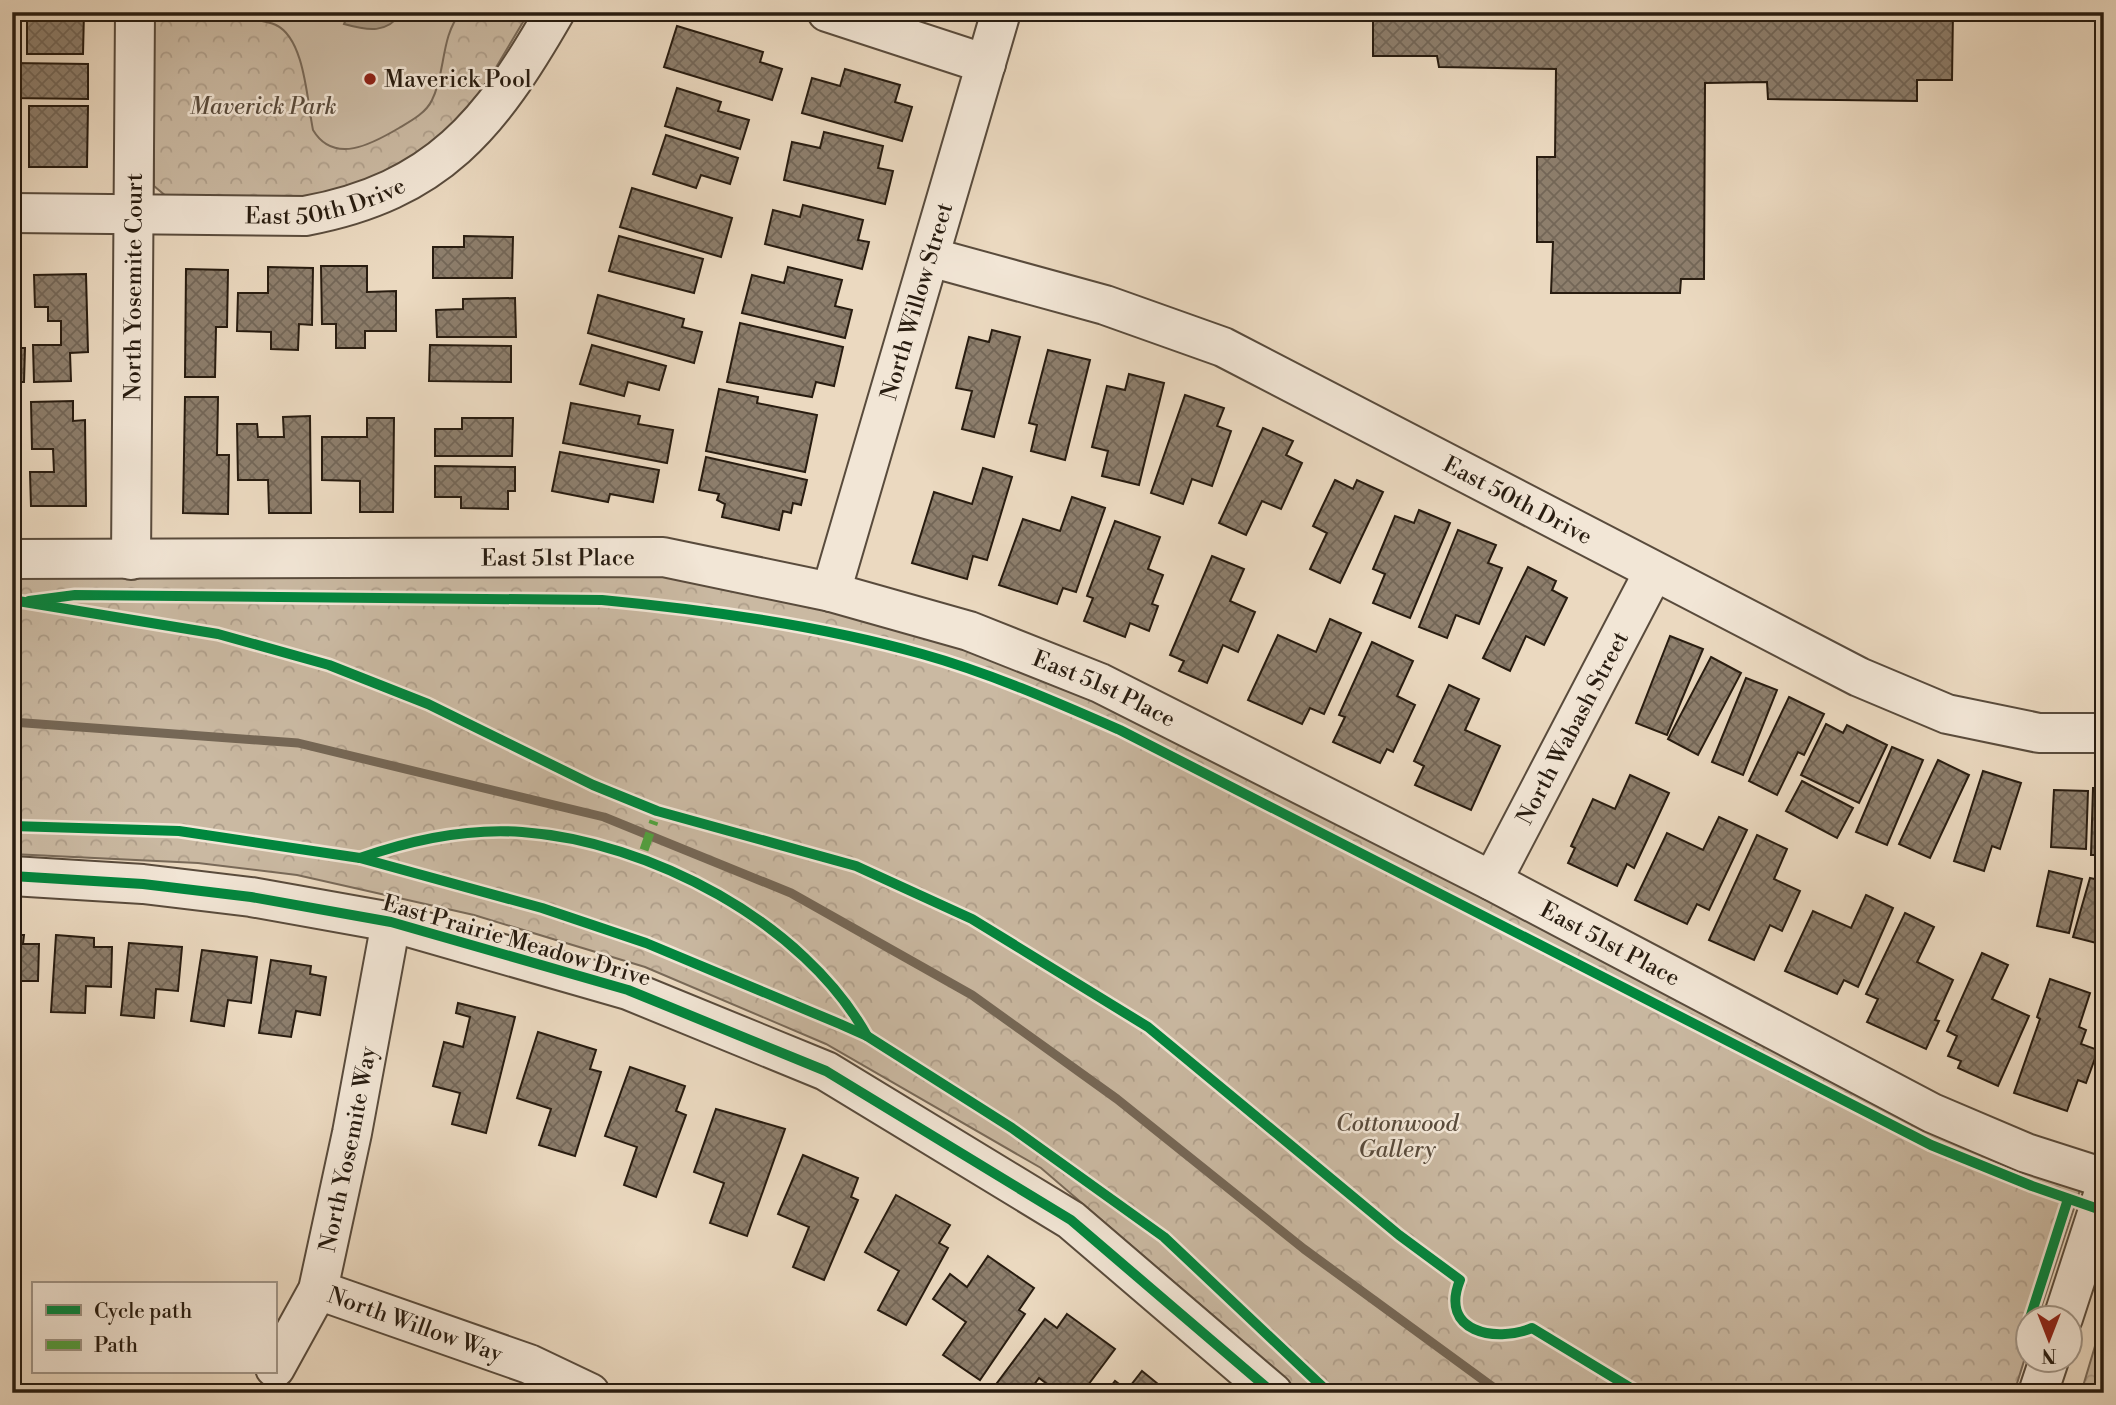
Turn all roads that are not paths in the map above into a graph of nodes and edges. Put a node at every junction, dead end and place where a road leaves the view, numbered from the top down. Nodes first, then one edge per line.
1 (135, 12) edge
2 (555, 12) edge
3 (827, 12) edge
4 (1001, 12) edge
5 (986, 64) junction
6 (12, 213) edge
7 (134, 215) junction
8 (930, 257) junction
9 (12, 559) edge
10 (131, 561) junction
11 (1653, 573) junction
12 (831, 592) junction
13 (2104, 733) edge
14 (12, 876) edge
15 (1492, 881) junction
16 (391, 922) junction
17 (2104, 1178) edge
18 (2104, 1192) edge
19 (318, 1290) junction
20 (2068, 1304) edge
21 (276, 1366) edge
22 (272, 1374) edge
23 (2044, 1374) edge
24 (260, 1393) edge
25 (590, 1393) edge
26 (1273, 1393) edge
27 (2038, 1393) edge

1 - 7 street, North Yosemite Court
2 - 7 street, East 50th Drive
3 - 5 street
4 - 5 street, North Willow Street
5 - 8 street, North Willow Street
6 - 7 street, East 50th Drive
7 - 10 street, North Yosemite Court
8 - 11 street, East 50th Drive
8 - 12 street, North Willow Street
9 - 10 street, East 51st Place
10 - 12 street, East 51st Place
11 - 13 street, East 50th Drive
11 - 15 street, North Wabash Street
12 - 15 street, East 51st Place
14 - 16 street, East Prairie Meadow Drive
15 - 17 street, East 51st Place
16 - 19 street, North Yosemite Way
16 - 26 street, East Prairie Meadow Drive
18 - 20 street
19 - 21 street, North Yosemite Way
19 - 25 street, North Willow Way
22 - 24 street, North Yosemite Way
23 - 27 street

